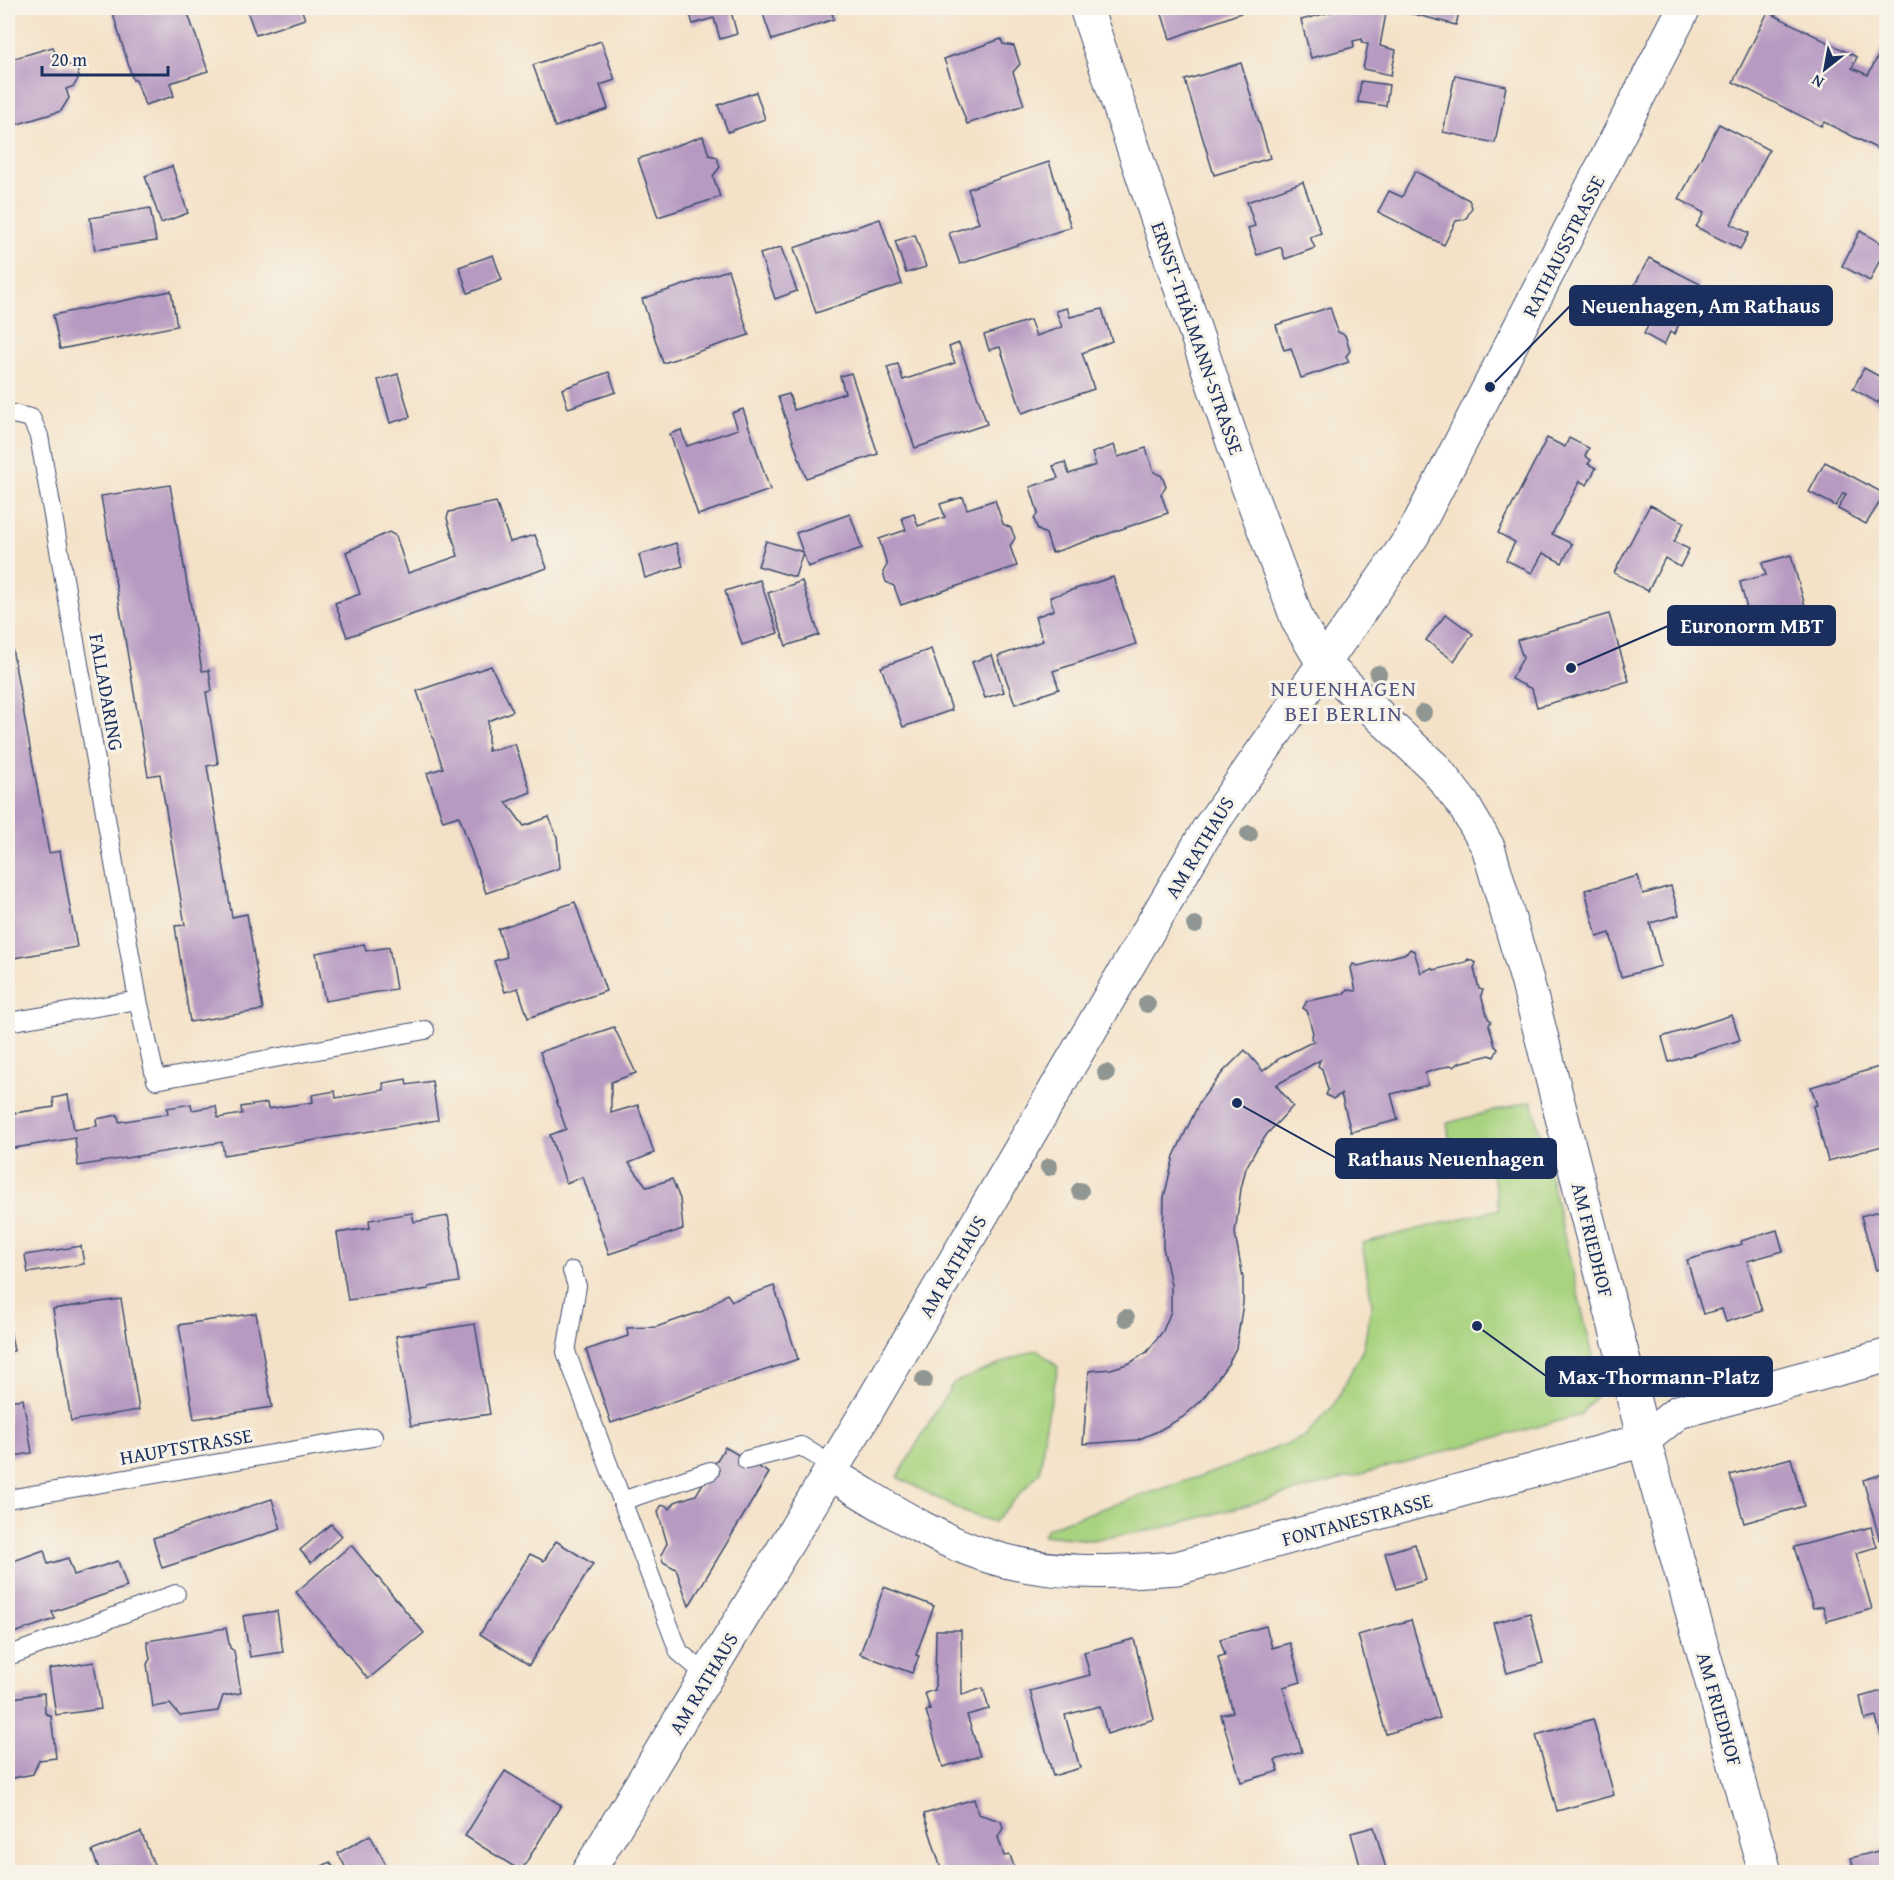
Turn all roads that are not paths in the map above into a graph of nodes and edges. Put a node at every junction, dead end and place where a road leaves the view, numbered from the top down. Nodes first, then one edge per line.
1 (1086, 8) edge
2 (1684, 8) edge
3 (8, 413) edge
4 (1323, 663) junction
5 (138, 1000) junction
6 (8, 1022) edge
7 (425, 1030) dead end
8 (572, 1271) dead end
9 (1887, 1356) edge
10 (373, 1437) dead end
11 (1644, 1440) junction
12 (746, 1460) dead end
13 (831, 1469) junction
14 (710, 1471) dead end
15 (8, 1499) edge
16 (622, 1501) junction
17 (176, 1594) dead end
18 (8, 1656) edge
19 (708, 1676) junction
20 (588, 1872) edge
21 (1765, 1872) edge

1 - 4 street, ERNST-THÄLMANN-STRASSE
2 - 4 street, RATHAUSSTRASSE
3 - 5 lane, FALLADARING
4 - 11 street, AM FRIEDHOF
4 - 13 street, AM RATHAUS
5 - 6 lane
5 - 7 lane, FALLADARING
8 - 16 lane
9 - 11 street, FONTANESTRASSE
10 - 15 lane, HAUPTSTRASSE
11 - 13 street, FONTANESTRASSE
11 - 21 street, AM FRIEDHOF
12 - 13 lane
13 - 19 street, AM RATHAUS
14 - 16 lane
16 - 19 lane
17 - 18 lane
19 - 20 street, AM RATHAUS

